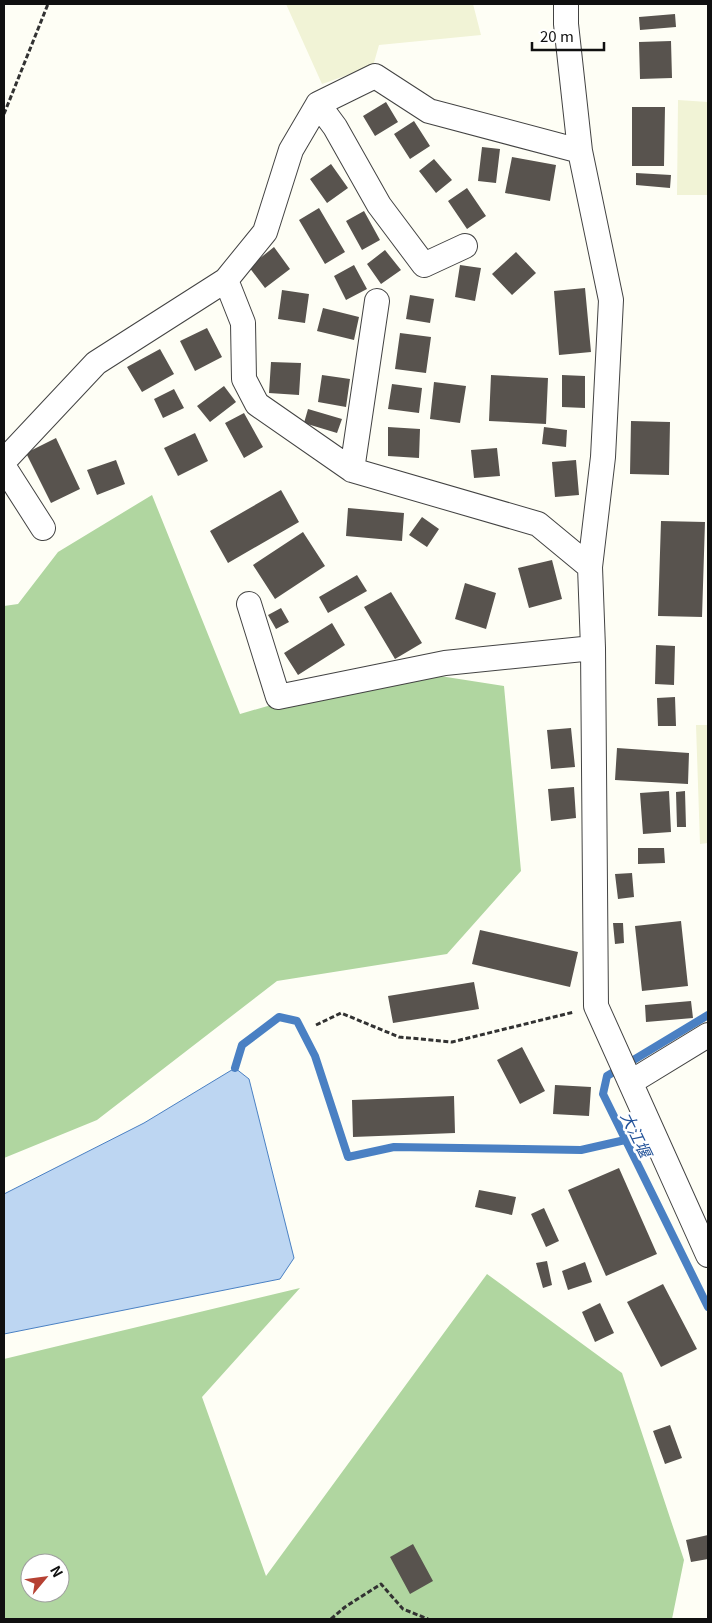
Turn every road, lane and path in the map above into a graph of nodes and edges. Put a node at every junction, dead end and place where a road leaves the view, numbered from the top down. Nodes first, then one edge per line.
1 (48, 4) edge
2 (566, 4) edge
3 (318, 104) junction
4 (4, 114) edge
5 (580, 151) junction
6 (465, 246) dead end
7 (226, 280) junction
8 (378, 301) dead end
9 (4, 462) edge
10 (4, 467) edge
11 (352, 470) junction
12 (43, 528) dead end
13 (590, 567) junction
14 (249, 604) dead end
15 (594, 648) junction
16 (596, 1006) junction
17 (316, 1025) dead end
18 (708, 1035) edge
19 (631, 1082) junction
20 (708, 1255) edge
21 (331, 1619) edge
22 (428, 1619) edge

1 - 4 path
2 - 5 street
3 - 5 street
3 - 6 street
3 - 7 street
5 - 13 street
7 - 9 street
7 - 11 street
8 - 11 street
10 - 12 street
11 - 13 street
13 - 15 street
14 - 15 street
15 - 16 street
16 - 17 path
16 - 19 street
18 - 19 street
19 - 20 street
21 - 22 path

